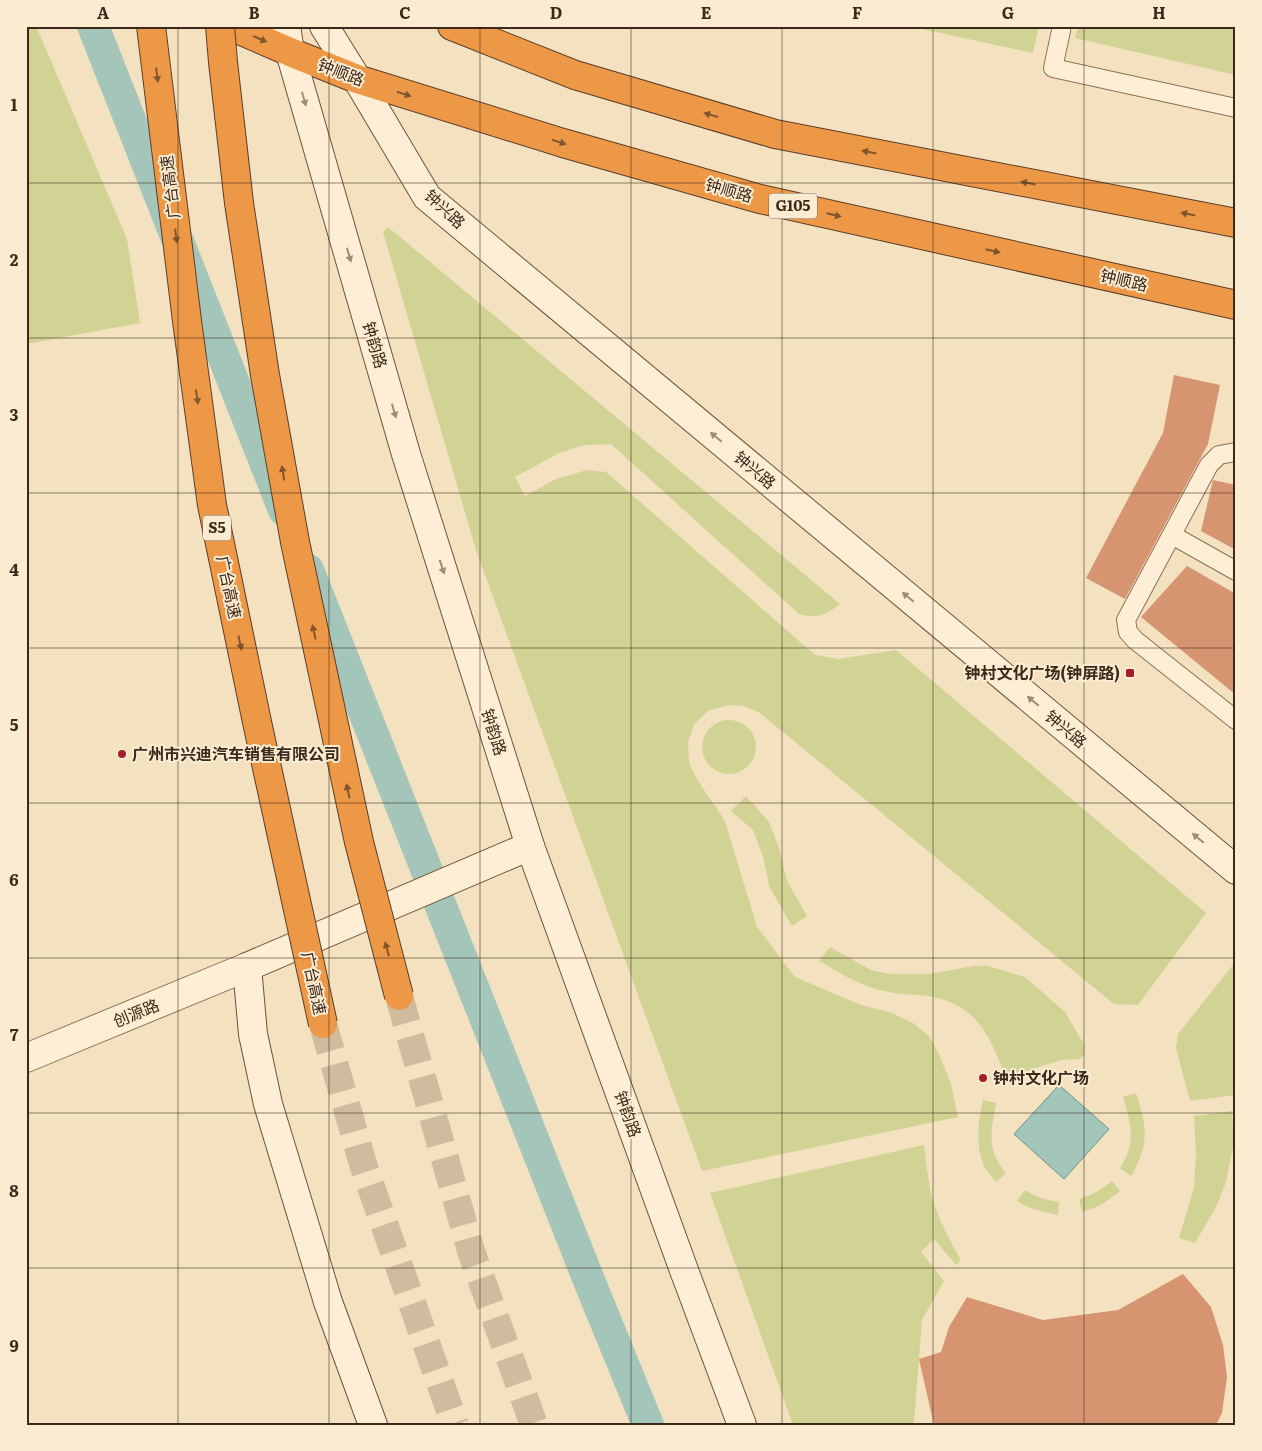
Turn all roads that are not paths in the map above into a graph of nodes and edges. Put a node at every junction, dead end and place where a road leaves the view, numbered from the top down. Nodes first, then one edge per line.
1 (152, 26) edge
2 (220, 26) edge
3 (230, 26) edge
4 (324, 26) edge
5 (452, 26) edge
6 (1062, 26) edge
7 (288, 39) edge
8 (357, 79) junction
9 (1236, 108) edge
10 (1236, 223) edge
11 (1236, 305) edge
12 (1236, 452) edge
13 (1172, 535) junction
14 (1236, 571) edge
15 (1236, 720) edge
16 (530, 846) junction
17 (1236, 870) edge
18 (247, 967) junction
19 (399, 996) tunnel mouth
20 (323, 1024) tunnel mouth
21 (26, 1058) edge
22 (373, 1425) edge
23 (742, 1425) edge

1 -> 20 highway, 广台高速 / S5, bridge
19 -> 2 highway, bridge
3 -> 7 highway, G105
4 - 8 main road, 钟兴路
10 -> 5 highway
6 - 9 lane
7 - 8 highway, 钟顺路 / G105
7 -> 16 main road, 钟韵路
8 -> 11 highway, 钟顺路 / G105
17 -> 8 main road, 钟兴路
12 - 13 lane
13 - 14 lane
13 - 15 lane
16 - 18 main road, 创源路
16 - 23 main road, 钟韵路
18 - 21 main road, 创源路
18 - 22 main road

